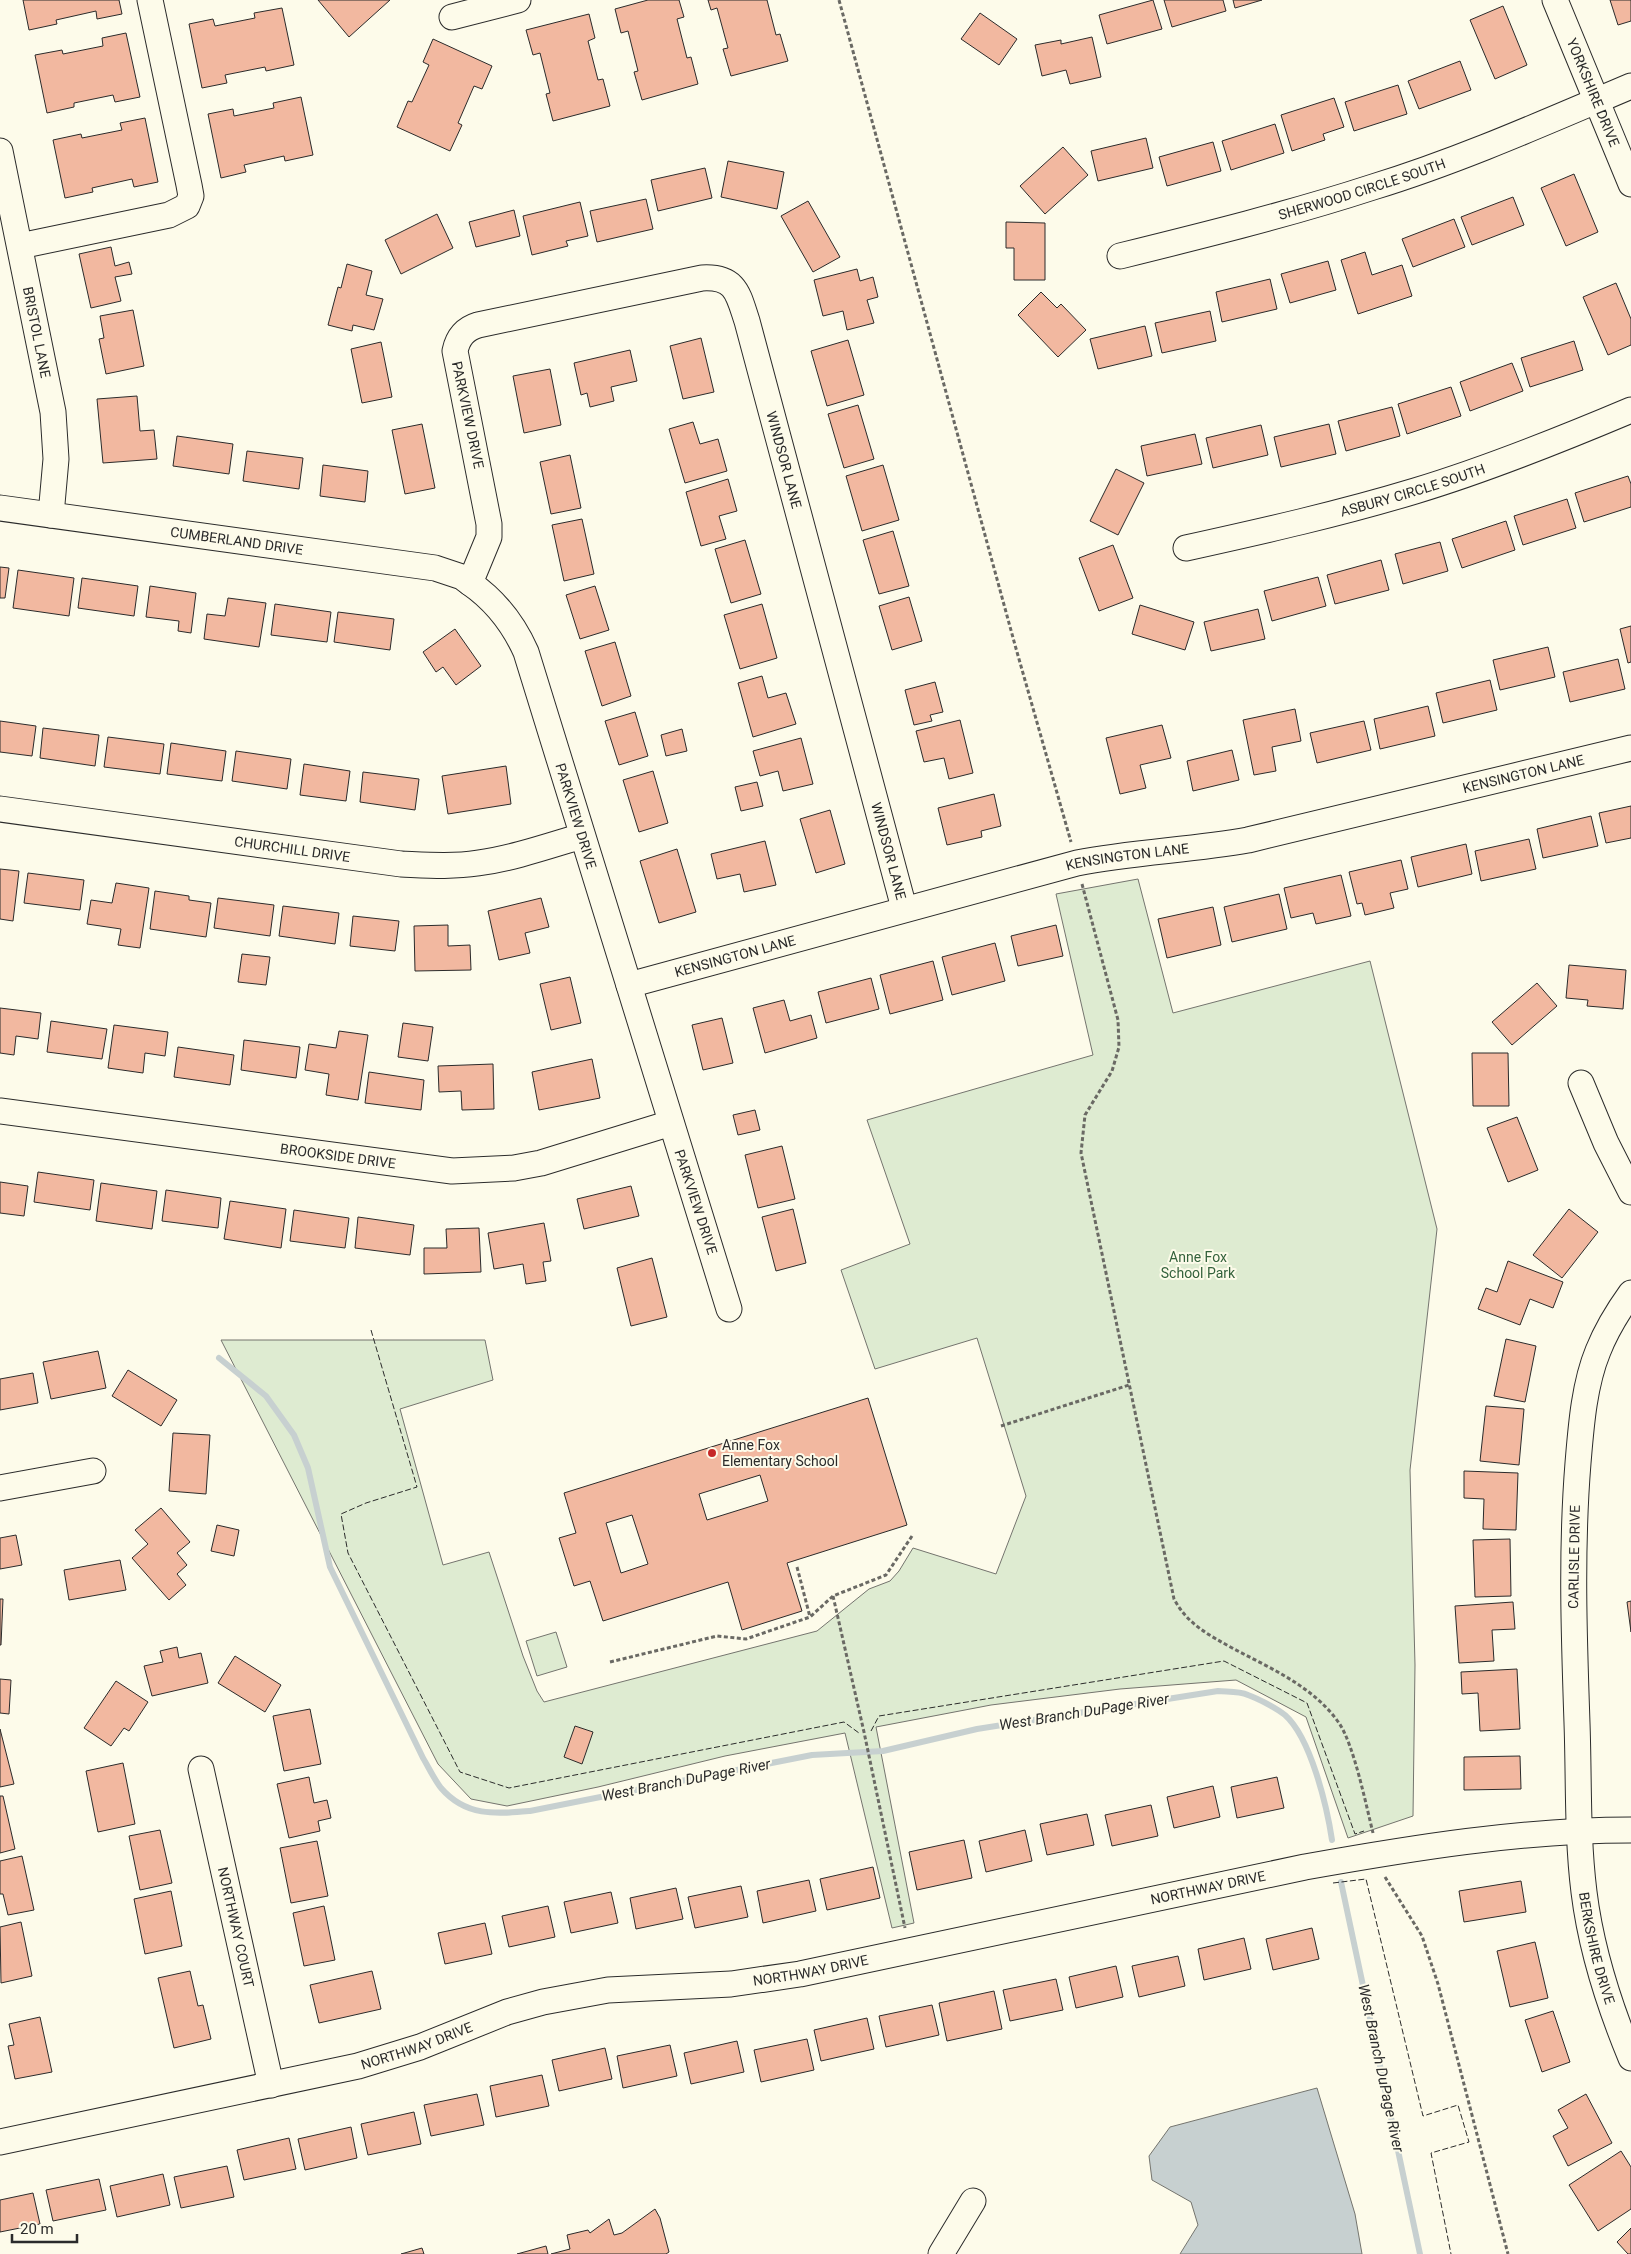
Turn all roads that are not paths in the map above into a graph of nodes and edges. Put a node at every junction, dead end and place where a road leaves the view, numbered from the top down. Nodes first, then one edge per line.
1 (150, 0) edge
2 (518, 0) edge
3 (1555, 0) edge
4 (452, 17) dead end
5 (1631, 86) edge
6 (1596, 100) junction
7 (0, 151) edge
8 (1631, 184) edge
9 (20, 246) junction
10 (1120, 256) dead end
11 (460, 336) joint
12 (1631, 410) edge
13 (0, 508) edge
14 (51, 515) junction
15 (1186, 548) dead end
16 (470, 583) junction
17 (1631, 748) edge
18 (0, 809) edge
19 (582, 836) junction
20 (904, 908) junction
21 (629, 985) junction
22 (1581, 1083) dead end
23 (0, 1111) edge
24 (671, 1123) junction
25 (1631, 1192) edge
26 (1631, 1293) edge
27 (729, 1309) dead end
28 (93, 1471) dead end
29 (0, 1488) edge
30 (201, 1770) dead end
31 (1631, 1830) edge
32 (1580, 1832) junction
33 (1631, 2058) edge
34 (271, 2085) junction
35 (0, 2142) edge
36 (973, 2201) dead end
37 (941, 2254) edge

1 - 9 street
2 - 4 street
3 - 6 street, YORKSHIRE DRIVE
5 - 6 street, SHERWOOD CIRCLE SOUTH
6 - 8 street, YORKSHIRE DRIVE
6 - 10 street, SHERWOOD CIRCLE SOUTH
7 - 9 street, BRISTOL LANE
9 - 14 street, BRISTOL LANE
11 - 16 street, PARKVIEW DRIVE
11 - 20 street, WINDSOR LANE
12 - 15 street, ASBURY CIRCLE SOUTH
13 - 14 street, CUMBERLAND DRIVE
14 - 16 street, CUMBERLAND DRIVE
16 - 19 street, PARKVIEW DRIVE
17 - 20 street, KENSINGTON LANE
18 - 19 street, CHURCHILL DRIVE
19 - 21 street, PARKVIEW DRIVE
20 - 21 street, KENSINGTON LANE
21 - 24 street, PARKVIEW DRIVE
22 - 25 street
23 - 24 street, BROOKSIDE DRIVE
24 - 27 street, PARKVIEW DRIVE
26 - 32 street, CARLISLE DRIVE
28 - 29 street
30 - 34 street, NORTHWAY COURT
31 - 32 street, NORTHWAY DRIVE
32 - 33 street, BERKSHIRE DRIVE
32 - 34 street, NORTHWAY DRIVE
34 - 35 street, NORTHWAY DRIVE
36 - 37 street

